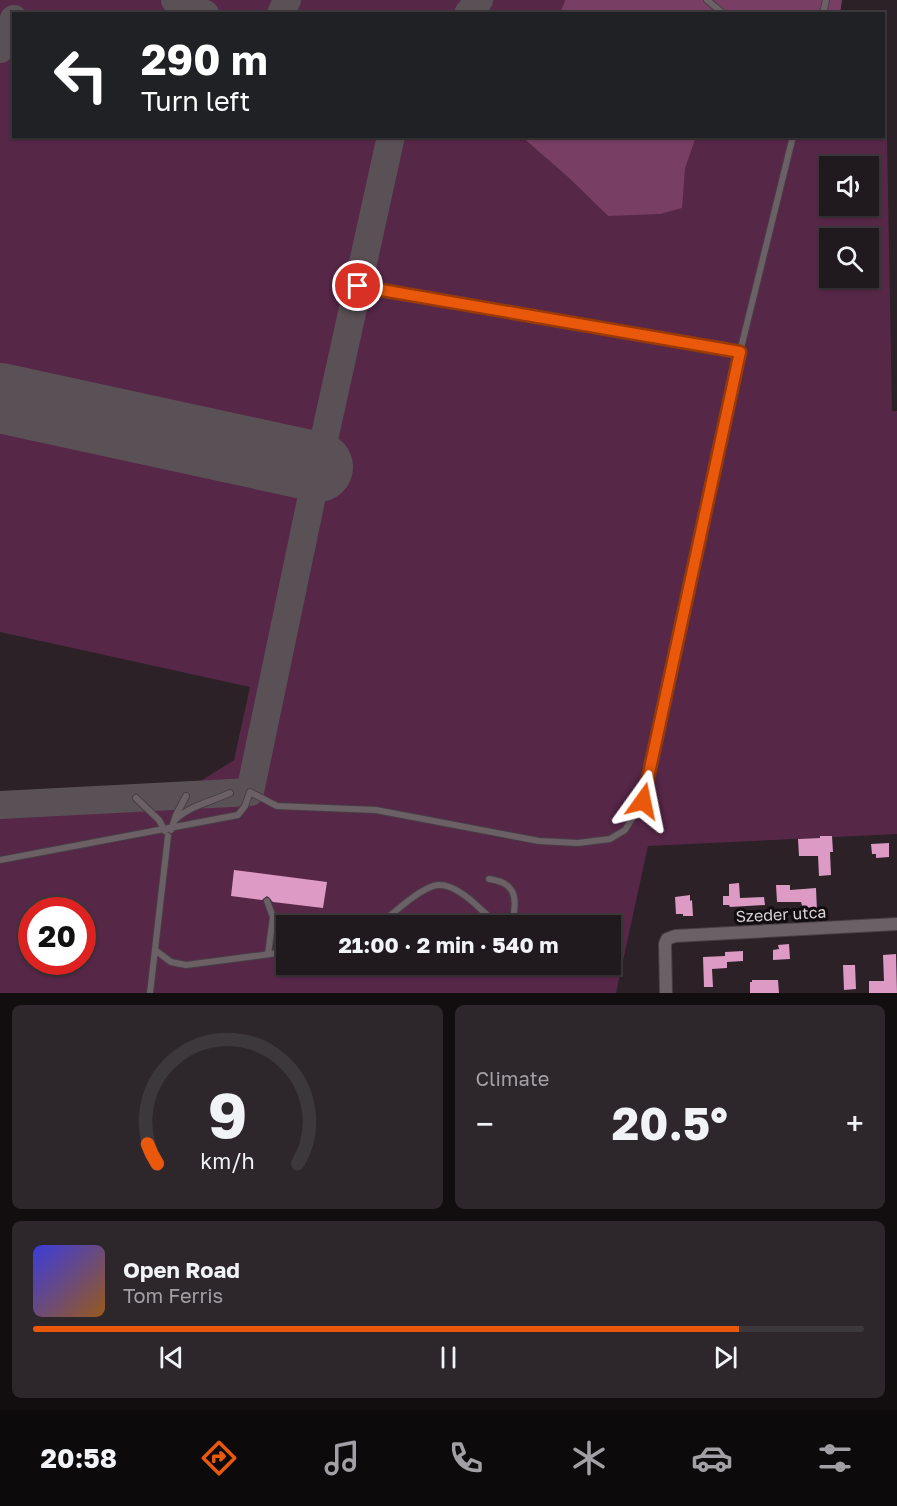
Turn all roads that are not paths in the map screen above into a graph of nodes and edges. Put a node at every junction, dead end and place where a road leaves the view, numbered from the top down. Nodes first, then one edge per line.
1 (707, 0) edge
2 (722, 12) edge
3 (793, 138) edge
4 (358, 286) dead end
5 (740, 352) junction
6 (230, 793) dead end
7 (186, 796) dead end
8 (136, 798) dead end
9 (174, 820) junction
10 (168, 831) junction
11 (0, 861) edge
12 (489, 879) dead end
13 (267, 901) dead end
14 (392, 915) edge
15 (486, 915) edge
16 (514, 915) edge
17 (897, 924) edge
18 (155, 950) junction
19 (276, 953) edge
20 (268, 954) junction
21 (150, 993) edge
22 (666, 993) edge

1 - 2 lane
3 - 5 lane
4 - 5 lane
5 - 10 lane
6 - 9 lane
7 - 9 lane
8 - 10 lane
9 - 10 lane
10 - 11 lane
10 - 18 lane
12 - 16 lane
13 - 20 lane
14 - 15 lane
17 - 22 street, Szeder utca
18 - 20 lane
18 - 21 lane
19 - 20 lane

